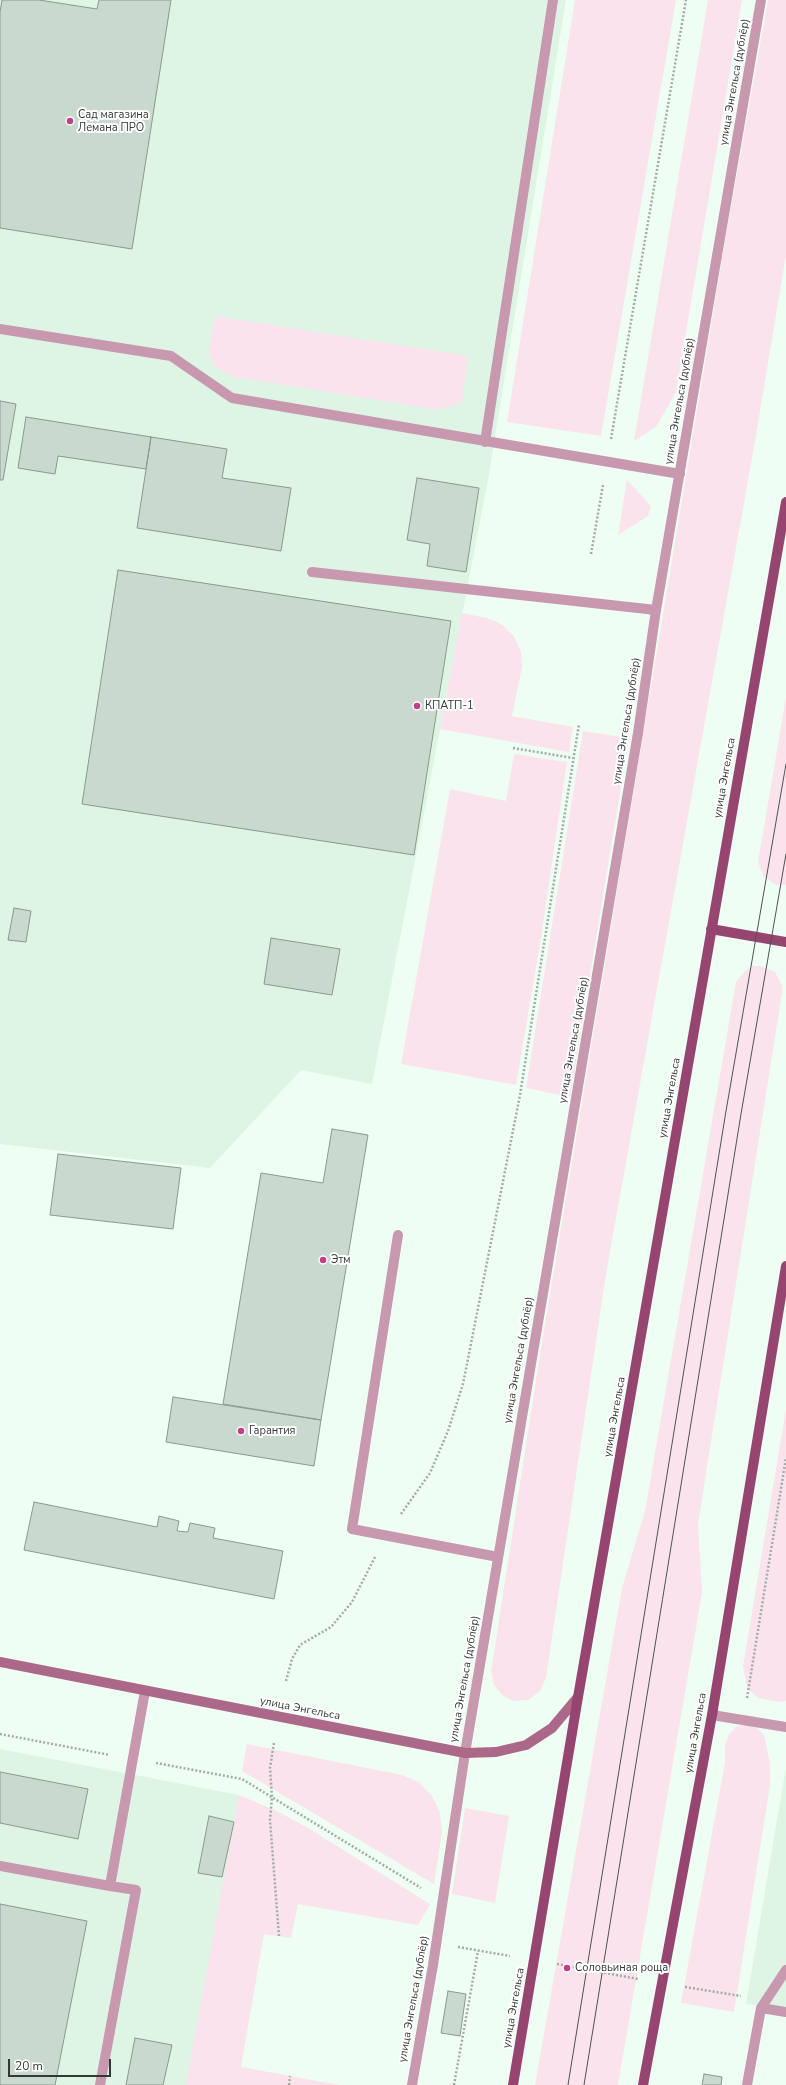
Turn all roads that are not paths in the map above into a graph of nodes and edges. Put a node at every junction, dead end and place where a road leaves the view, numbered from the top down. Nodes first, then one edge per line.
1 (553, 0) edge
2 (761, 0) edge
3 (0, 329) edge
4 (485, 442) junction
5 (680, 474) junction
6 (786, 502) edge
7 (312, 572) dead end
8 (656, 610) junction
9 (711, 929) junction
10 (786, 942) edge
11 (398, 1235) dead end
12 (786, 1266) edge
13 (498, 1557) junction
14 (0, 1662) edge
15 (146, 1691) junction
16 (578, 1697) junction
17 (712, 1715) junction
18 (786, 1727) edge
19 (465, 1753) junction
20 (0, 1866) edge
21 (110, 1886) junction
22 (786, 1970) edge
23 (764, 2004) junction
24 (786, 2012) edge
25 (100, 2085) edge
26 (412, 2085) edge
27 (513, 2085) edge
28 (643, 2085) edge
29 (747, 2085) edge

1 - 4 street
2 - 5 street, улица Энгельса (дублёр)
3 - 4 street
4 - 5 street
5 - 8 street, улица Энгельса (дублёр)
6 - 9 main road, улица Энгельса
7 - 8 street
8 - 13 street, улица Энгельса (дублёр)
9 - 10 main road
9 - 16 main road, улица Энгельса
11 - 13 street
12 - 17 main road, улица Энгельса
13 - 19 street, улица Энгельса (дублёр)
14 - 15 street, улица Энгельса
15 - 19 street, улица Энгельса
15 - 21 street
16 - 19 street, улица Энгельса
16 - 27 main road, улица Энгельса
17 - 18 street
17 - 28 main road, улица Энгельса
19 - 26 street, улица Энгельса (дублёр)
20 - 21 street
21 - 25 street
22 - 23 street
23 - 24 street
23 - 29 street

